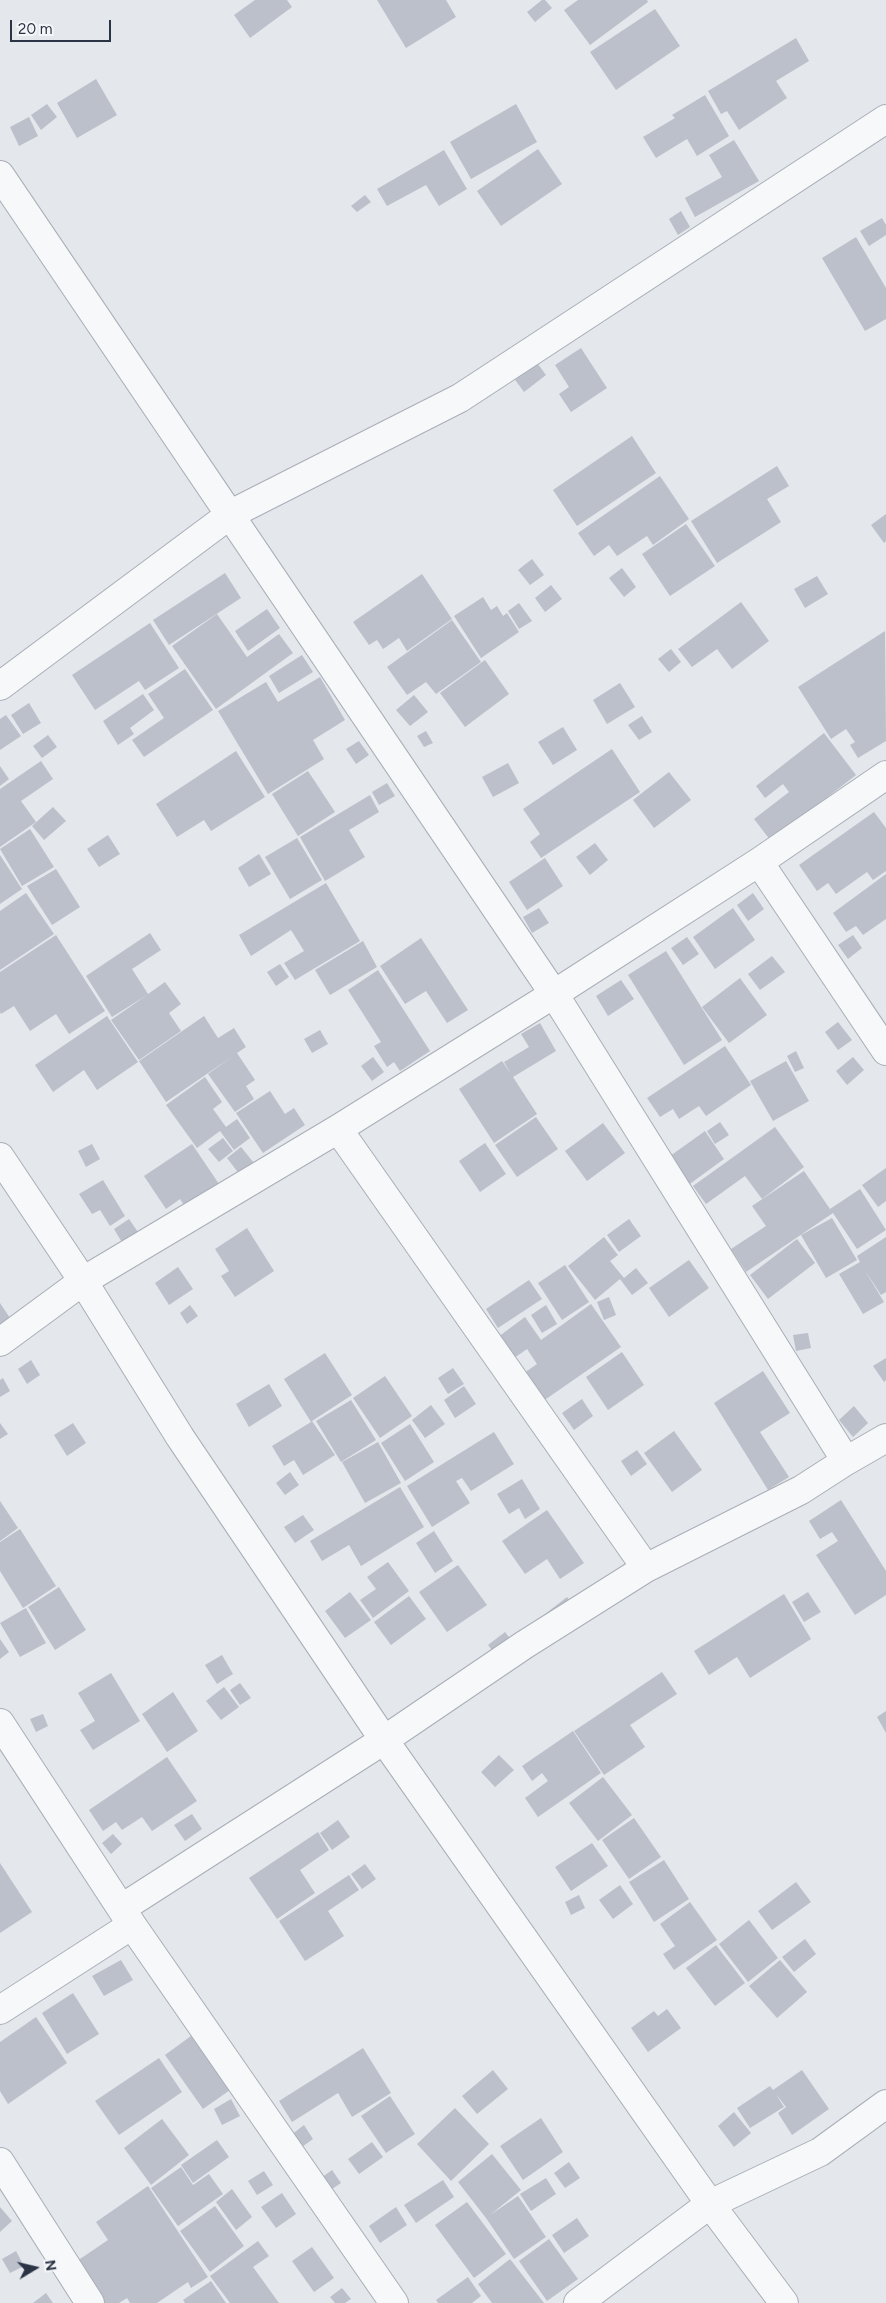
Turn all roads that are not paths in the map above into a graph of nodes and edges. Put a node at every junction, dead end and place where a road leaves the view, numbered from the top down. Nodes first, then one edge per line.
1 (886, 119) edge
2 (0, 175) edge
3 (231, 514) junction
4 (0, 686) edge
5 (886, 776) edge
6 (759, 862) junction
7 (554, 994) junction
8 (886, 1051) edge
9 (338, 1129) junction
10 (0, 1157) edge
11 (83, 1281) junction
12 (0, 1342) edge
13 (886, 1438) edge
14 (846, 1461) junction
15 (646, 1568) junction
16 (0, 1723) edge
17 (384, 1740) junction
18 (127, 1916) junction
19 (0, 2010) edge
20 (886, 2104) edge
21 (0, 2162) edge
22 (710, 2204) junction
23 (90, 2303) edge
24 (394, 2303) edge
25 (578, 2303) edge
26 (784, 2303) edge

1 - 3 street
2 - 3 street
3 - 4 street
3 - 7 street
5 - 6 street
6 - 7 street
6 - 8 street
7 - 9 street
7 - 14 street
9 - 11 street
9 - 15 street
10 - 11 street
11 - 12 street
11 - 17 street
13 - 14 street
14 - 15 street
15 - 17 street
16 - 18 street
17 - 18 street
17 - 22 street
18 - 19 street
18 - 24 street
20 - 22 street
21 - 23 street
22 - 25 street
22 - 26 street

